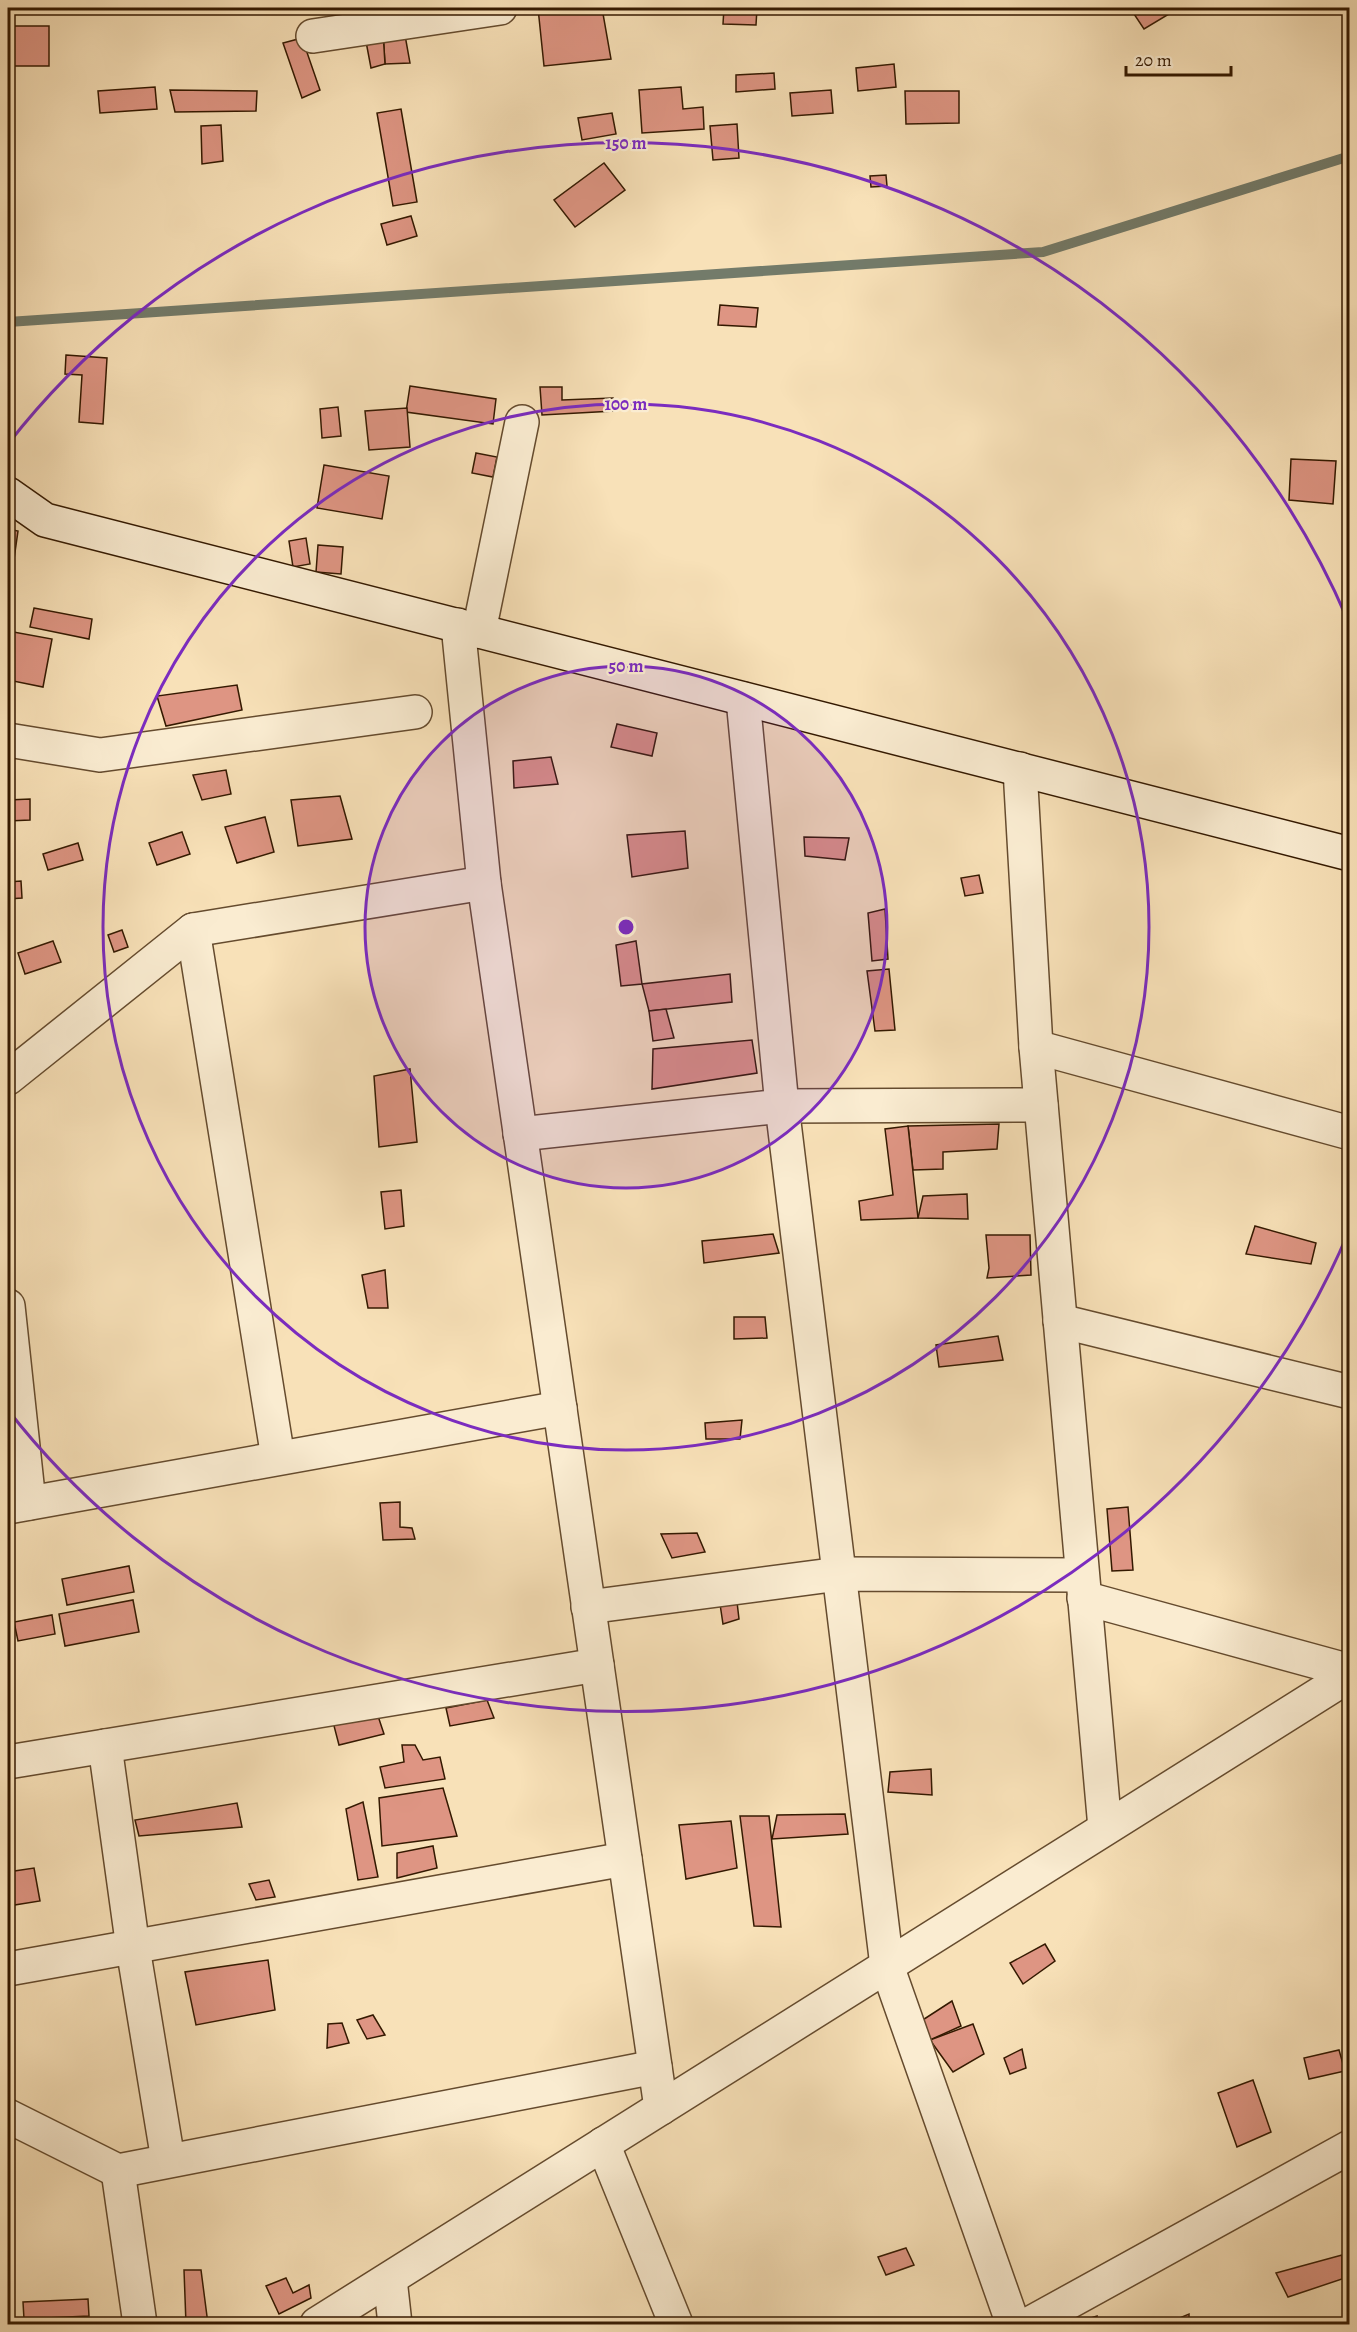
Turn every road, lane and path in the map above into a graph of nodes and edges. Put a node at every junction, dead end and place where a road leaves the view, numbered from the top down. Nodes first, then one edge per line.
1 (500, 8) edge
2 (314, 36) dead end
3 (522, 422) dead end
4 (8, 494) edge
5 (468, 628) junction
6 (743, 699) junction
7 (415, 712) dead end
8 (8, 740) edge
9 (1020, 769) junction
10 (1350, 854) edge
11 (484, 883) junction
12 (193, 930) junction
13 (1036, 1047) junction
14 (8, 1078) edge
15 (1041, 1105) junction
16 (782, 1106) junction
17 (1350, 1133) edge
18 (520, 1134) junction
19 (8, 1306) edge
20 (1060, 1322) junction
21 (1350, 1392) edge
22 (560, 1408) junction
23 (278, 1458) junction
24 (18, 1505) edge
25 (839, 1574) junction
26 (1083, 1587) junction
27 (588, 1607) junction
28 (597, 1665) junction
29 (1350, 1673) edge
30 (105, 1746) junction
31 (8, 1762) edge
32 (1104, 1828) junction
33 (625, 1859) junction
34 (134, 1948) junction
35 (887, 1966) junction
36 (8, 1970) edge
37 (655, 2067) junction
38 (662, 2108) junction
39 (8, 2116) edge
40 (603, 2144) junction
41 (1350, 2147) edge
42 (168, 2160) junction
43 (118, 2170) junction
44 (390, 2279) junction
45 (140, 2325) edge
46 (317, 2325) edge
47 (395, 2325) edge
48 (676, 2325) edge
49 (1013, 2325) edge
50 (1029, 2325) edge

1 - 2 street
3 - 5 street
4 - 5 street
5 - 6 street
5 - 11 street
6 - 9 street
6 - 16 street
7 - 8 street
9 - 10 street
9 - 13 street
11 - 12 street
11 - 18 street
12 - 14 street
12 - 23 street
13 - 15 street
13 - 17 street
15 - 16 street
15 - 20 street
16 - 18 street
16 - 25 street
18 - 22 street
19 - 24 street
20 - 21 street
20 - 26 street
22 - 23 street
22 - 27 street
23 - 24 street
25 - 26 street
25 - 27 street
25 - 35 street
26 - 29 street
26 - 32 street
27 - 28 street
28 - 30 street
28 - 33 street
29 - 32 street
30 - 31 street
30 - 34 street
32 - 35 street
33 - 34 street
33 - 37 street
34 - 36 street
34 - 42 street
35 - 38 street
35 - 49 street
37 - 38 street
37 - 42 street
38 - 40 street
39 - 43 street
40 - 44 street
40 - 48 street
41 - 50 street
42 - 43 street
43 - 45 street
44 - 46 street
44 - 47 street

